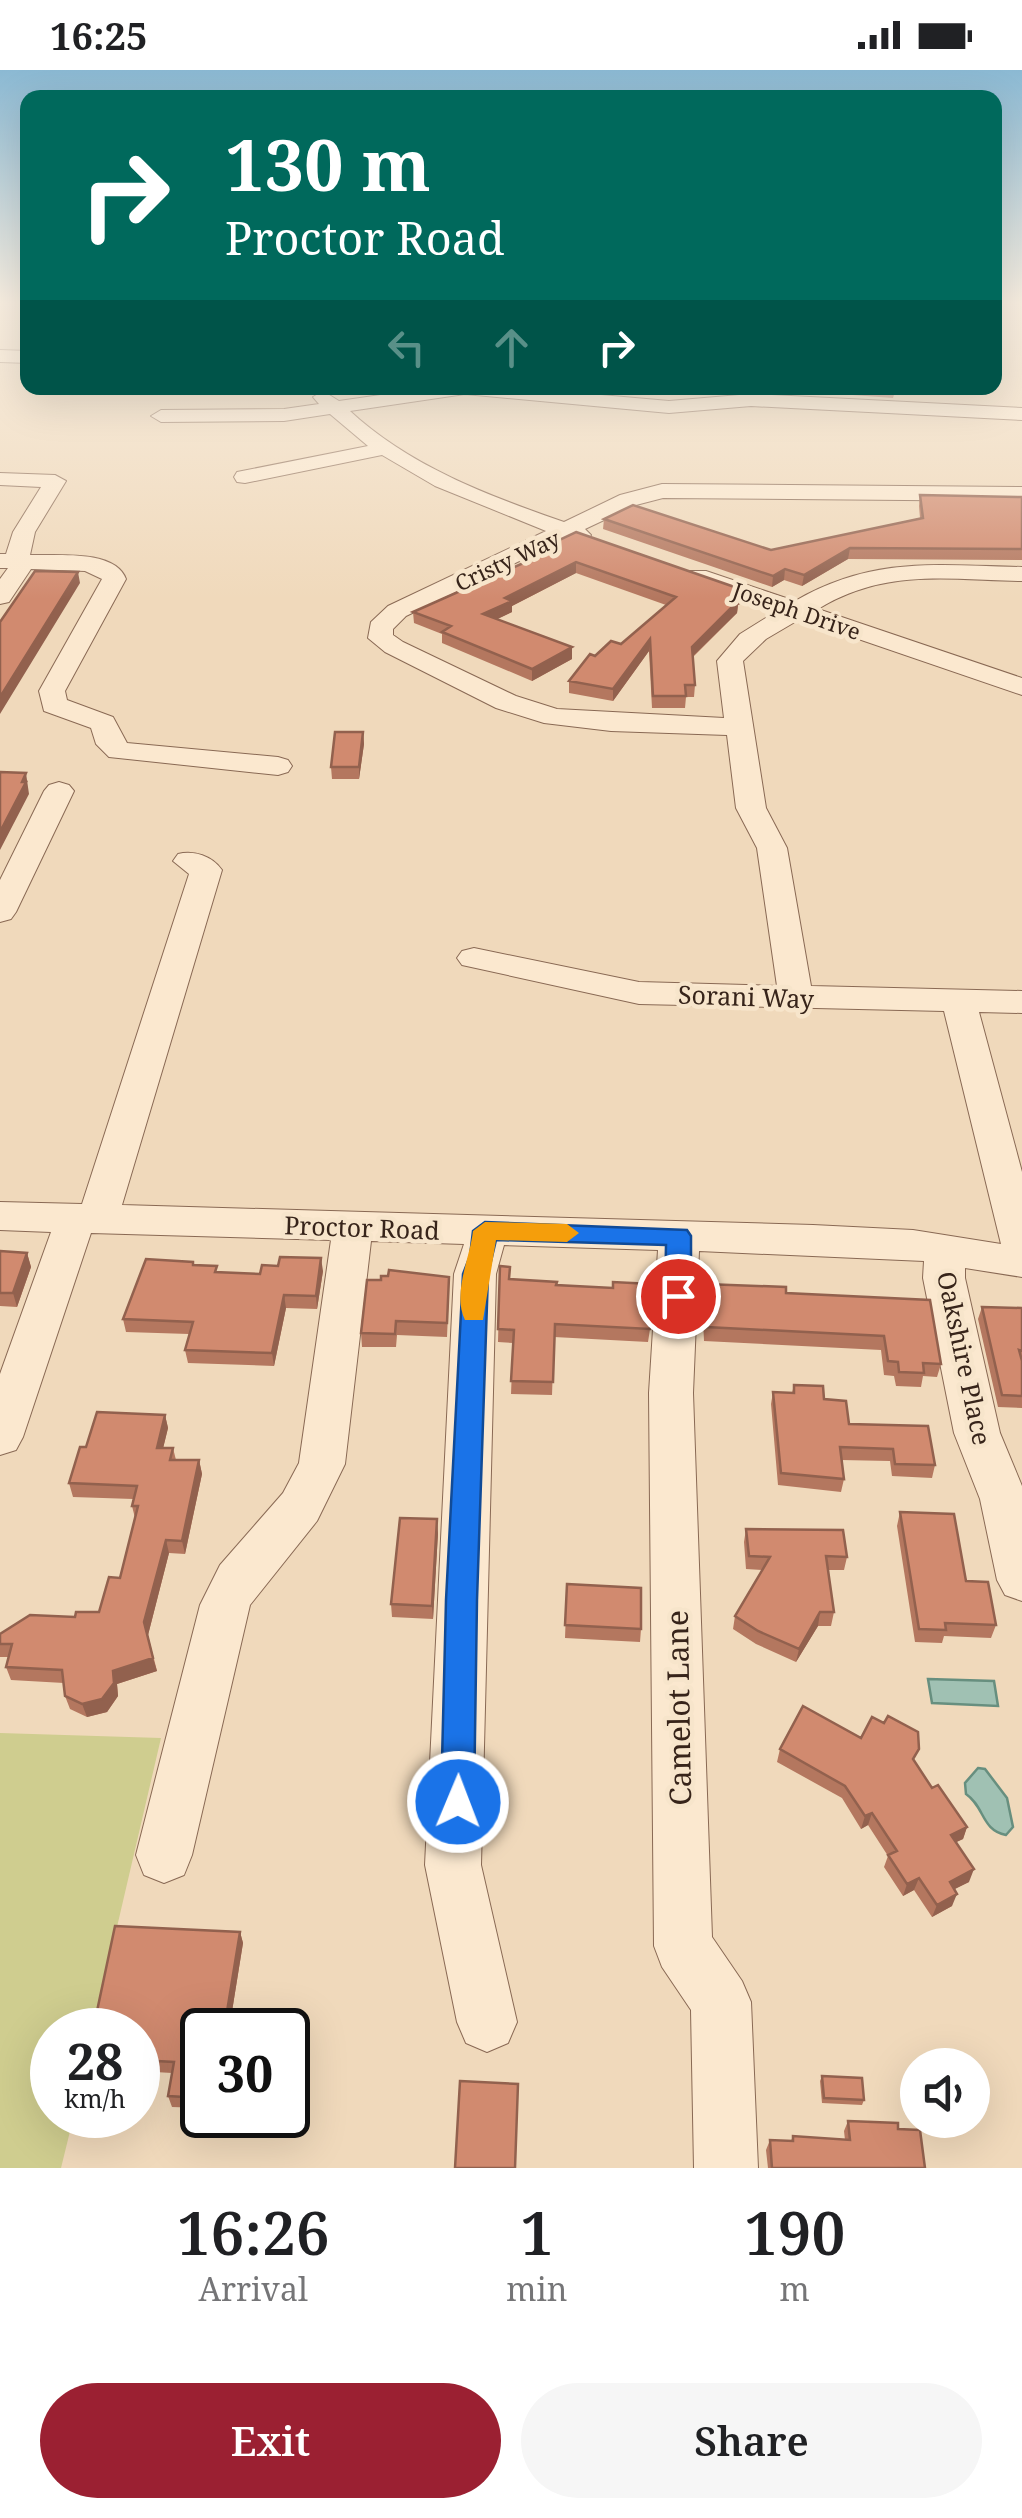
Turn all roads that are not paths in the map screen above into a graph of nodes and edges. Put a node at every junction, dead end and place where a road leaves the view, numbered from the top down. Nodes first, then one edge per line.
1 (329, 403) edge
2 (367, 403) edge
3 (617, 403) edge
4 (721, 403) edge
5 (807, 403) edge
6 (922, 403) edge
7 (334, 408) junction
8 (923, 409) junction
9 (1022, 414) edge
10 (161, 416) dead end
11 (382, 449) junction
12 (245, 477) dead end
13 (0, 479) edge
14 (1022, 494) edge
15 (568, 531) junction
16 (600, 542) edge
17 (13, 562) edge
18 (674, 567) edge
19 (1022, 574) edge
20 (0, 597) edge
21 (798, 610) junction
22 (1022, 687) edge
23 (737, 727) junction
24 (278, 766) dead end
25 (58, 792) dead end
26 (189, 861) dead end
27 (0, 912) edge
28 (474, 958) dead end
29 (796, 998) junction
30 (959, 1002) junction
31 (1022, 1002) edge
32 (0, 1216) edge
33 (87, 1218) junction
34 (353, 1227) junction
35 (485, 1231) junction
36 (679, 1236) junction
37 (1022, 1248) edge
38 (944, 1249) junction
39 (1022, 1262) edge
40 (0, 1437) edge
41 (1022, 1580) edge
42 (164, 1855) dead end
43 (487, 2022) dead end
44 (726, 2168) edge

1 - 7 street
2 - 7 street
3 - 4 street
5 - 8 street
6 - 8 street
7 - 10 street
7 - 11 street
8 - 9 street
11 - 12 street
11 - 15 street
13 - 17 street
14 - 15 street, Cristy Way
15 - 16 street
15 - 23 street, Cristy Way
17 - 20 street
17 - 24 street
18 - 21 street, Joseph Drive
19 - 21 street
21 - 22 street, Joseph Drive
21 - 23 street
23 - 29 street
25 - 27 street
26 - 33 street
28 - 29 street, Sorani Way
29 - 30 street, Sorani Way
30 - 31 street, Sorani Way
30 - 37 street
32 - 33 street, Proctor Road
33 - 34 street, Proctor Road
33 - 40 street
34 - 35 street, Proctor Road
34 - 42 street
35 - 36 street, Proctor Road
35 - 43 street
36 - 38 street, Proctor Road
36 - 44 street, Camelot Lane
38 - 39 street, Proctor Road
38 - 41 street, Oakshire Place

